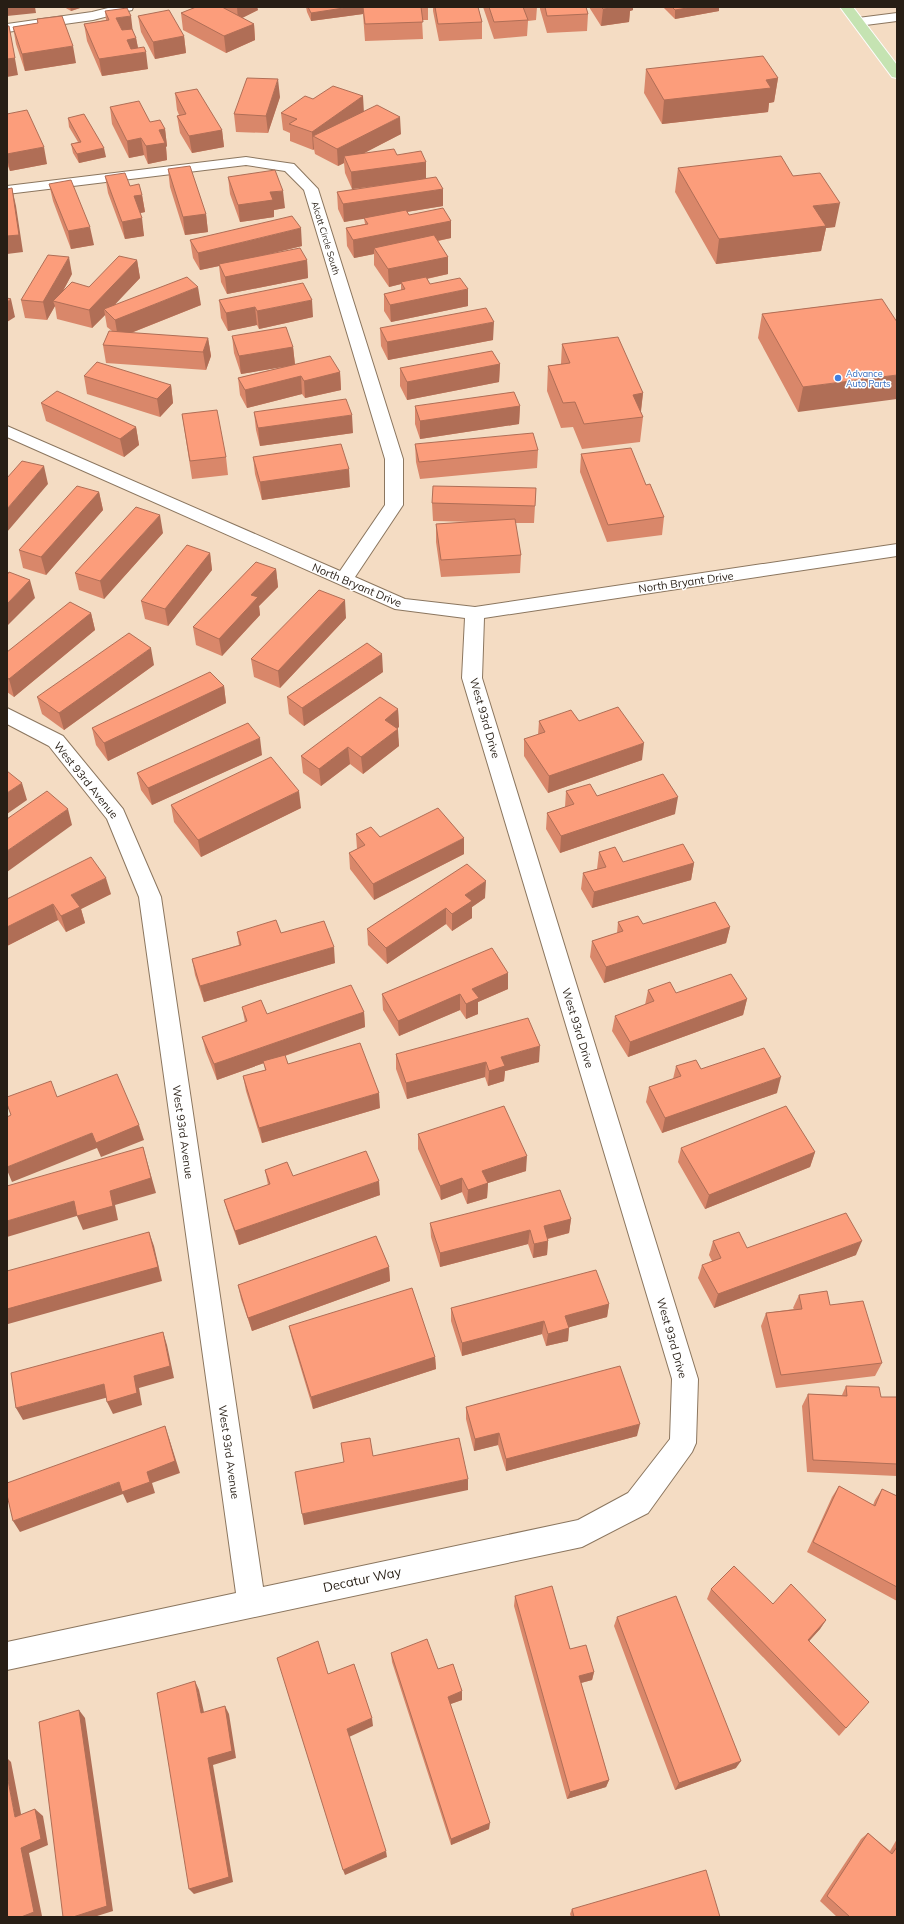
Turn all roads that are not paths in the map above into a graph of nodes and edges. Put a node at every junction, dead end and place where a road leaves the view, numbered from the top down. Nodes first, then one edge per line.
1 (127, 7) edge
2 (846, 7) edge
3 (897, 17) edge
4 (858, 22) junction
5 (7, 28) edge
6 (897, 74) edge
7 (7, 190) edge
8 (7, 431) edge
9 (897, 550) edge
10 (344, 579) junction
11 (475, 613) junction
12 (7, 716) edge
13 (683, 1443) joint
14 (251, 1603) junction
15 (7, 1656) edge

1 - 5 street
2 - 4 main road
3 - 4 street
4 - 6 main road
7 - 10 street, Alcott Circle South
8 - 10 street, North Bryant Drive
9 - 11 street, North Bryant Drive
10 - 11 street, North Bryant Drive
11 - 13 street, West 93rd Drive
12 - 14 street, West 93rd Avenue
13 - 14 street, Decatur Way
14 - 15 street, Decatur Way

